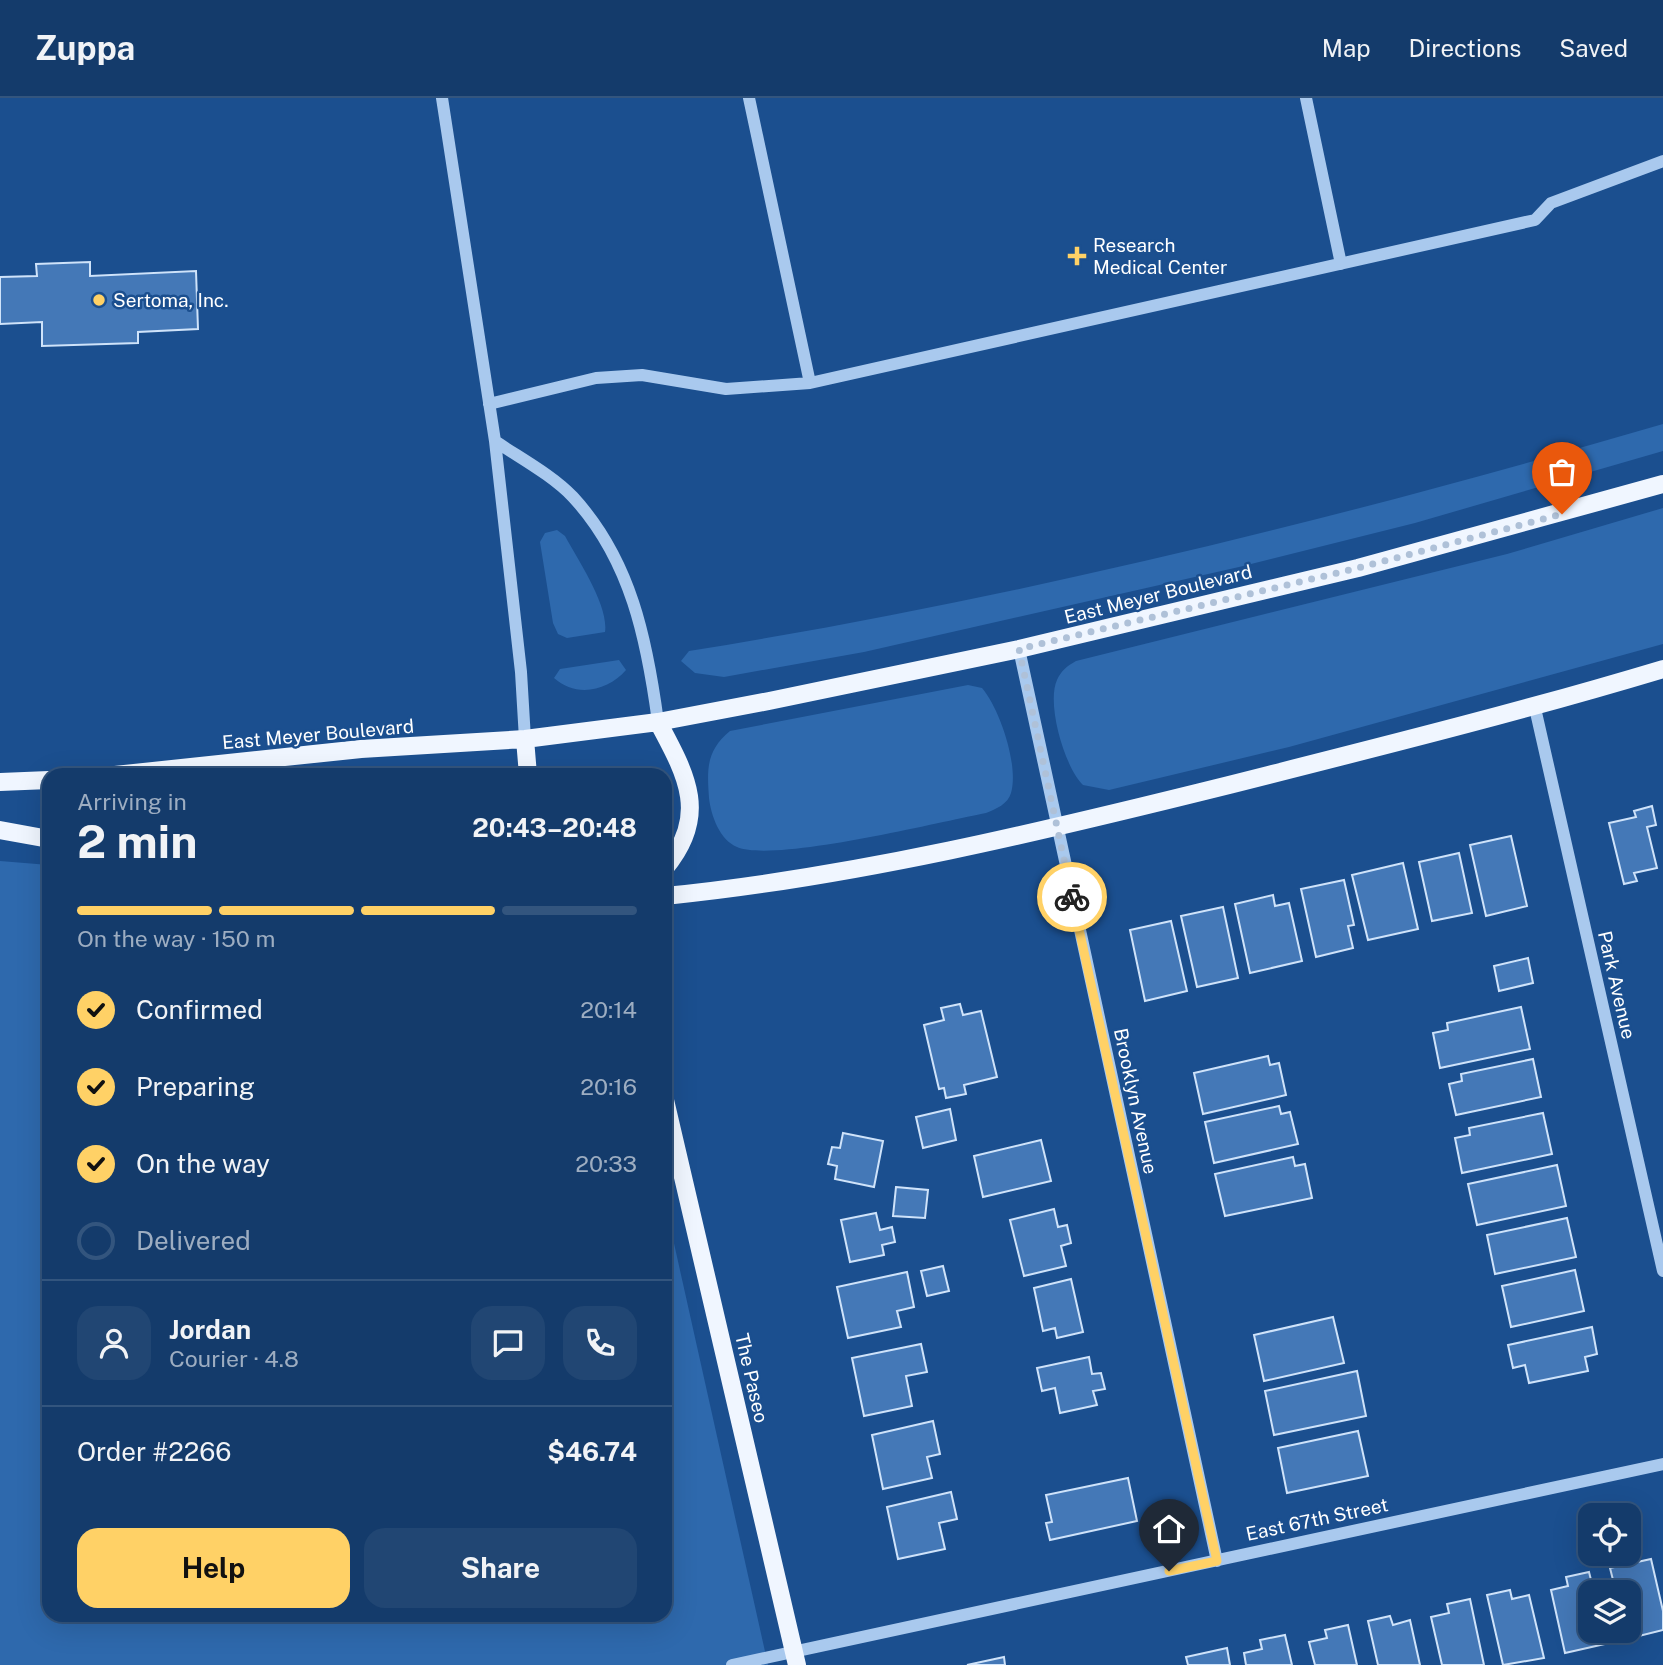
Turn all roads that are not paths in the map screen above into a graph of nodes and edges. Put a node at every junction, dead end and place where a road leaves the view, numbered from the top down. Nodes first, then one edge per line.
1 (442, 98) edge
2 (749, 98) edge
3 (1306, 98) edge
4 (1663, 161) edge
5 (1341, 264) junction
6 (810, 383) junction
7 (489, 404) junction
8 (495, 441) junction
9 (1663, 484) edge
10 (1019, 649) junction
11 (1663, 669) edge
12 (1535, 708) junction
13 (658, 722) junction
14 (525, 740) junction
15 (182, 768) edge
16 (527, 768) edge
17 (42, 780) edge
18 (0, 782) edge
19 (1057, 828) junction
20 (0, 830) edge
21 (42, 838) edge
22 (672, 857) edge
23 (672, 895) edge
24 (672, 1130) edge
25 (1663, 1271) edge
26 (1663, 1464) edge
27 (1217, 1561) junction
28 (796, 1659) edge
29 (732, 1665) edge

1 - 7 street
2 - 6 street
3 - 5 street
4 - 5 street
5 - 6 street
6 - 7 street
7 - 8 street
8 - 13 street
8 - 14 street
9 - 10 main road, East Meyer Boulevard
10 - 13 main road, East Meyer Boulevard
10 - 19 street, Brooklyn Avenue
11 - 12 main road
12 - 19 main road
12 - 25 street, Park Avenue
13 - 14 main road, East Meyer Boulevard
13 - 22 main road
14 - 15 main road, East Meyer Boulevard
14 - 16 main road
17 - 18 main road
19 - 23 main road
19 - 27 street, Brooklyn Avenue
20 - 21 main road
24 - 28 main road, The Paseo
26 - 27 street, East 67th Street
27 - 28 street, East 67th Street
28 - 29 street, East 67th Street

